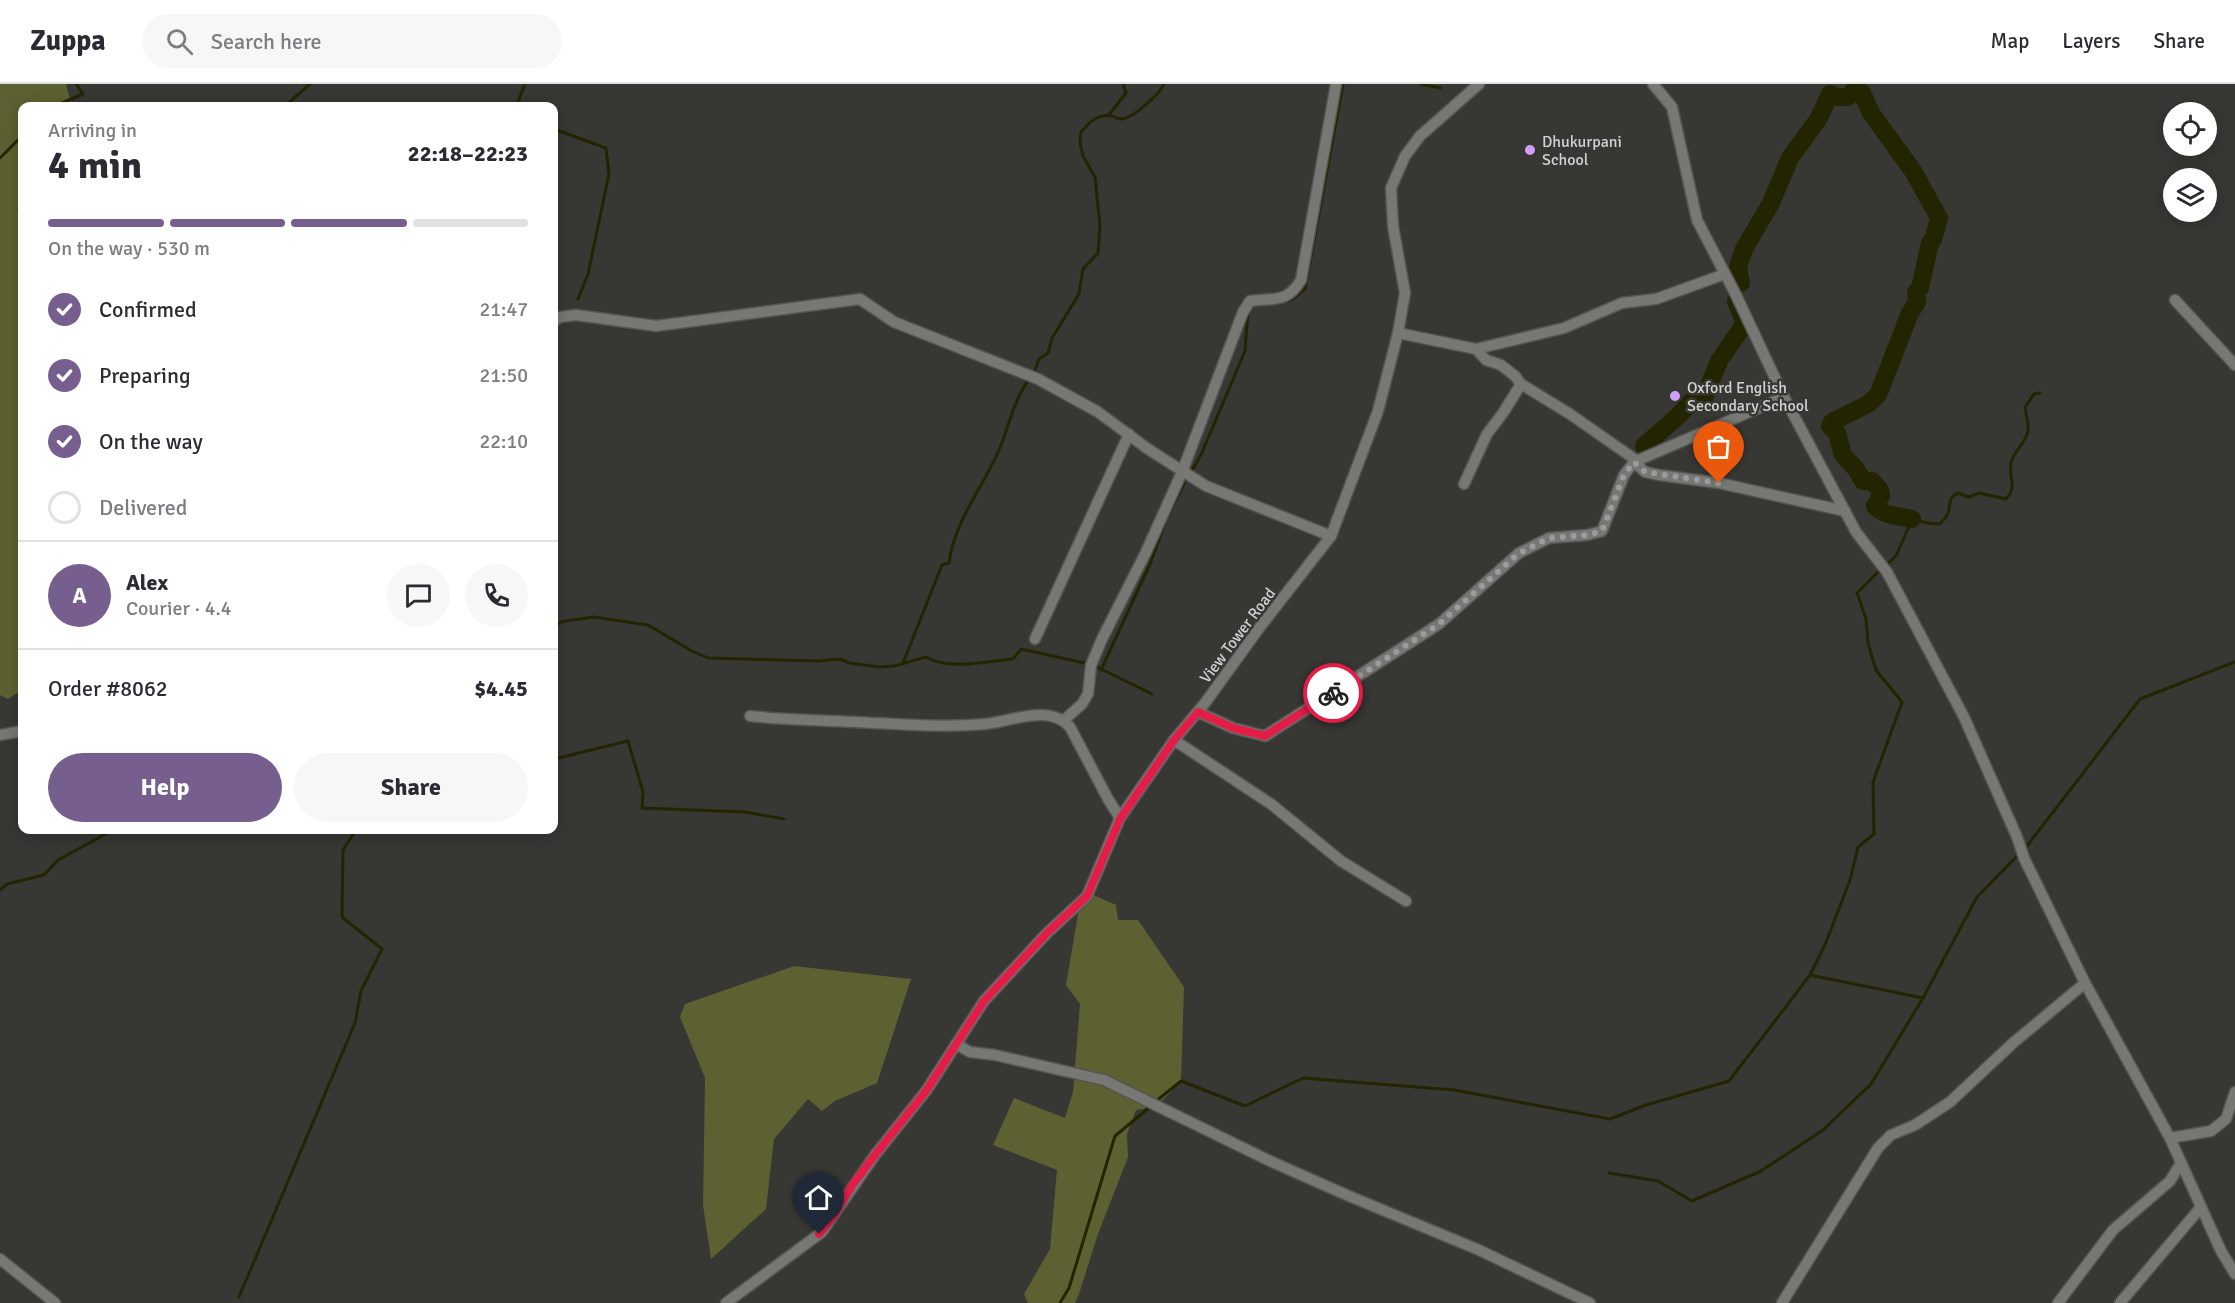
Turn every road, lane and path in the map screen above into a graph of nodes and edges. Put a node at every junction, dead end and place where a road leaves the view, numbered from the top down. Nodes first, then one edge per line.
1 (1336, 84) edge
2 (1479, 84) edge
3 (1653, 84) edge
4 (1725, 274) junction
5 (2175, 300) dead end
6 (558, 318) edge
7 (1398, 333) junction
8 (1476, 349) junction
9 (2235, 365) edge
10 (1521, 384) junction
11 (1784, 397) junction
12 (1128, 434) junction
13 (1634, 462) junction
14 (1182, 472) junction
15 (1464, 484) dead end
16 (1845, 511) junction
17 (1331, 536) junction
18 (1035, 639) dead end
19 (1198, 712) junction
20 (750, 716) dead end
21 (1064, 720) junction
22 (18, 731) edge
23 (0, 735) edge
24 (1174, 740) junction
25 (1120, 819) junction
26 (1406, 901) dead end
27 (2085, 983) junction
28 (956, 1044) junction
29 (2235, 1092) edge
30 (2170, 1138) junction
31 (2181, 1163) junction
32 (2201, 1207) junction
33 (0, 1258) edge
34 (2235, 1274) edge
35 (55, 1303) edge
36 (726, 1303) edge
37 (1590, 1303) edge
38 (1782, 1303) edge
39 (2058, 1303) edge
40 (2120, 1303) edge

1 - 14 street
2 - 7 street, View Tower Road
3 - 4 street
4 - 8 street
4 - 11 street
5 - 9 street
6 - 12 street
7 - 8 street
7 - 17 street, View Tower Road
8 - 10 street
10 - 13 street
10 - 15 street
11 - 13 street
11 - 16 street
12 - 14 street
12 - 18 street
13 - 16 street
13 - 19 street
14 - 17 street
14 - 21 street
16 - 27 street
17 - 19 street, View Tower Road
19 - 24 street, View Tower Road
20 - 21 street
21 - 25 street
22 - 23 street
24 - 25 street, View Tower Road
24 - 26 street
25 - 28 street, View Tower Road
27 - 30 street
27 - 38 street
28 - 36 street, View Tower Road
28 - 37 street
29 - 30 street
30 - 31 street
31 - 32 street
31 - 39 street
32 - 34 street
32 - 40 street
33 - 35 street

